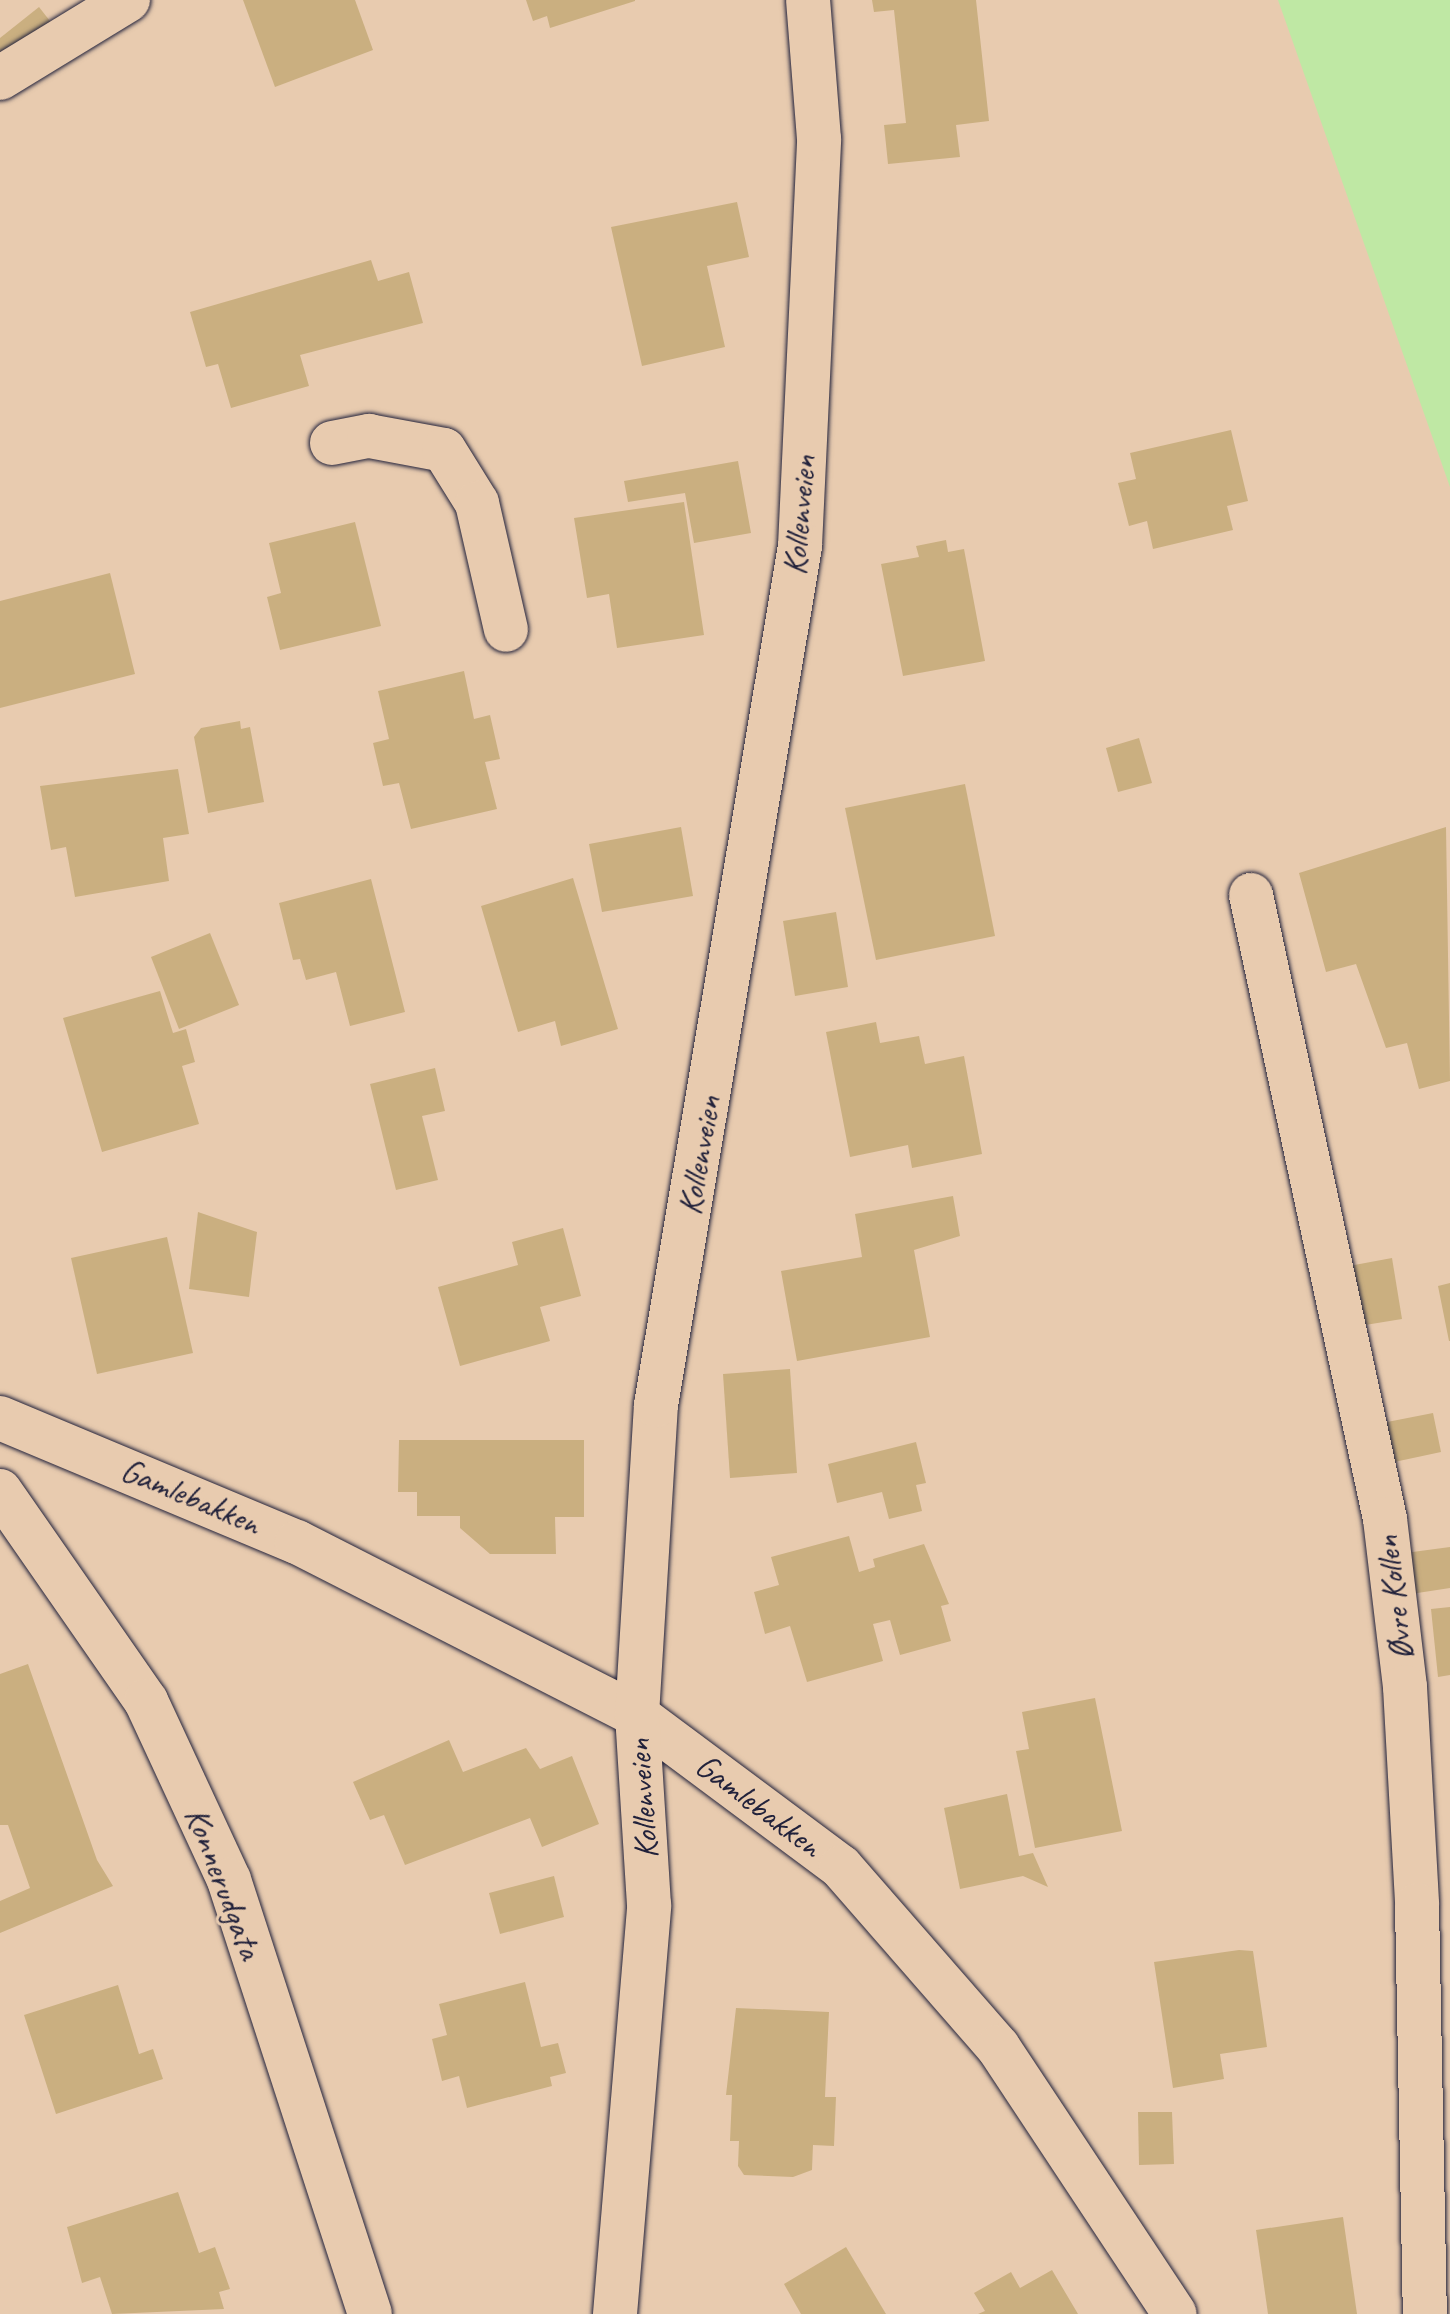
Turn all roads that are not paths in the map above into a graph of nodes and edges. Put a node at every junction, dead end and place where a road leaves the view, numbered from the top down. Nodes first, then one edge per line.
1 (128, 0) edge
2 (808, 0) edge
3 (0, 78) edge
4 (332, 443) dead end
5 (506, 630) dead end
6 (1251, 895) dead end
7 (0, 1418) edge
8 (0, 1491) edge
9 (637, 1715) junction
10 (370, 2314) edge
11 (615, 2314) edge
12 (1175, 2314) edge
13 (1425, 2314) edge

1 - 3 street
2 - 9 street, Kollenveien
4 - 5 street
6 - 13 street, Øvre Kollen
7 - 9 street, Gamlebakken
8 - 10 street, Konnerudgata
9 - 11 street, Kollenveien
9 - 12 street, Gamlebakken

